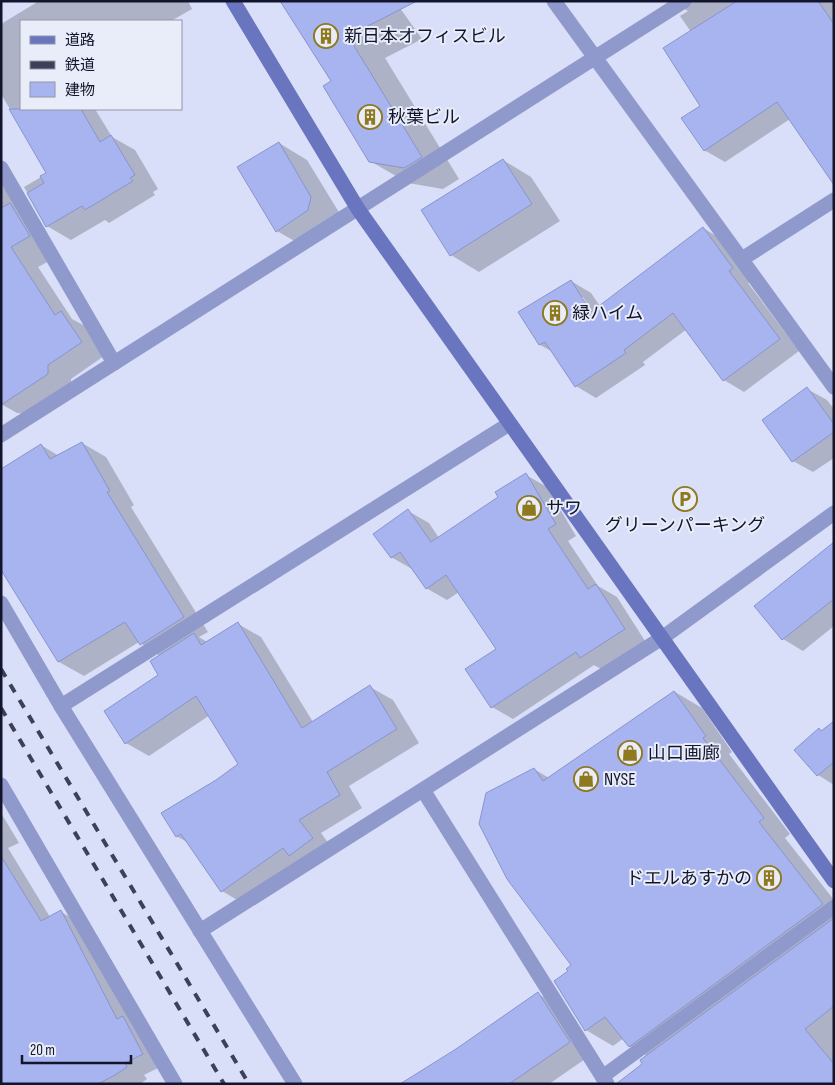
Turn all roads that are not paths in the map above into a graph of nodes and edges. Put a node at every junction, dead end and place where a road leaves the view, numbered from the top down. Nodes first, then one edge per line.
1 (233, 1) edge
2 (554, 1) edge
3 (684, 1) edge
4 (594, 58) junction
5 (1, 168) edge
6 (834, 200) edge
7 (358, 209) junction
8 (742, 259) junction
9 (114, 363) junction
10 (834, 387) edge
11 (509, 424) junction
12 (1, 434) edge
13 (834, 513) edge
14 (1, 603) edge
15 (662, 638) junction
16 (61, 706) junction
17 (1, 785) edge
18 (423, 790) junction
19 (834, 881) edge
20 (834, 907) edge
21 (200, 931) junction
22 (604, 1080) edge
23 (175, 1084) edge
24 (296, 1084) edge

1 - 7 street
2 - 4 street
3 - 4 street
4 - 7 street
4 - 8 street
5 - 9 street
6 - 8 street
7 - 9 street
7 - 11 street
8 - 10 street
9 - 12 street
11 - 15 street
11 - 16 street
13 - 15 street
14 - 16 street
15 - 18 street
15 - 19 street
16 - 21 street
17 - 23 street
18 - 21 street
18 - 22 street
20 - 22 lane
21 - 24 street

